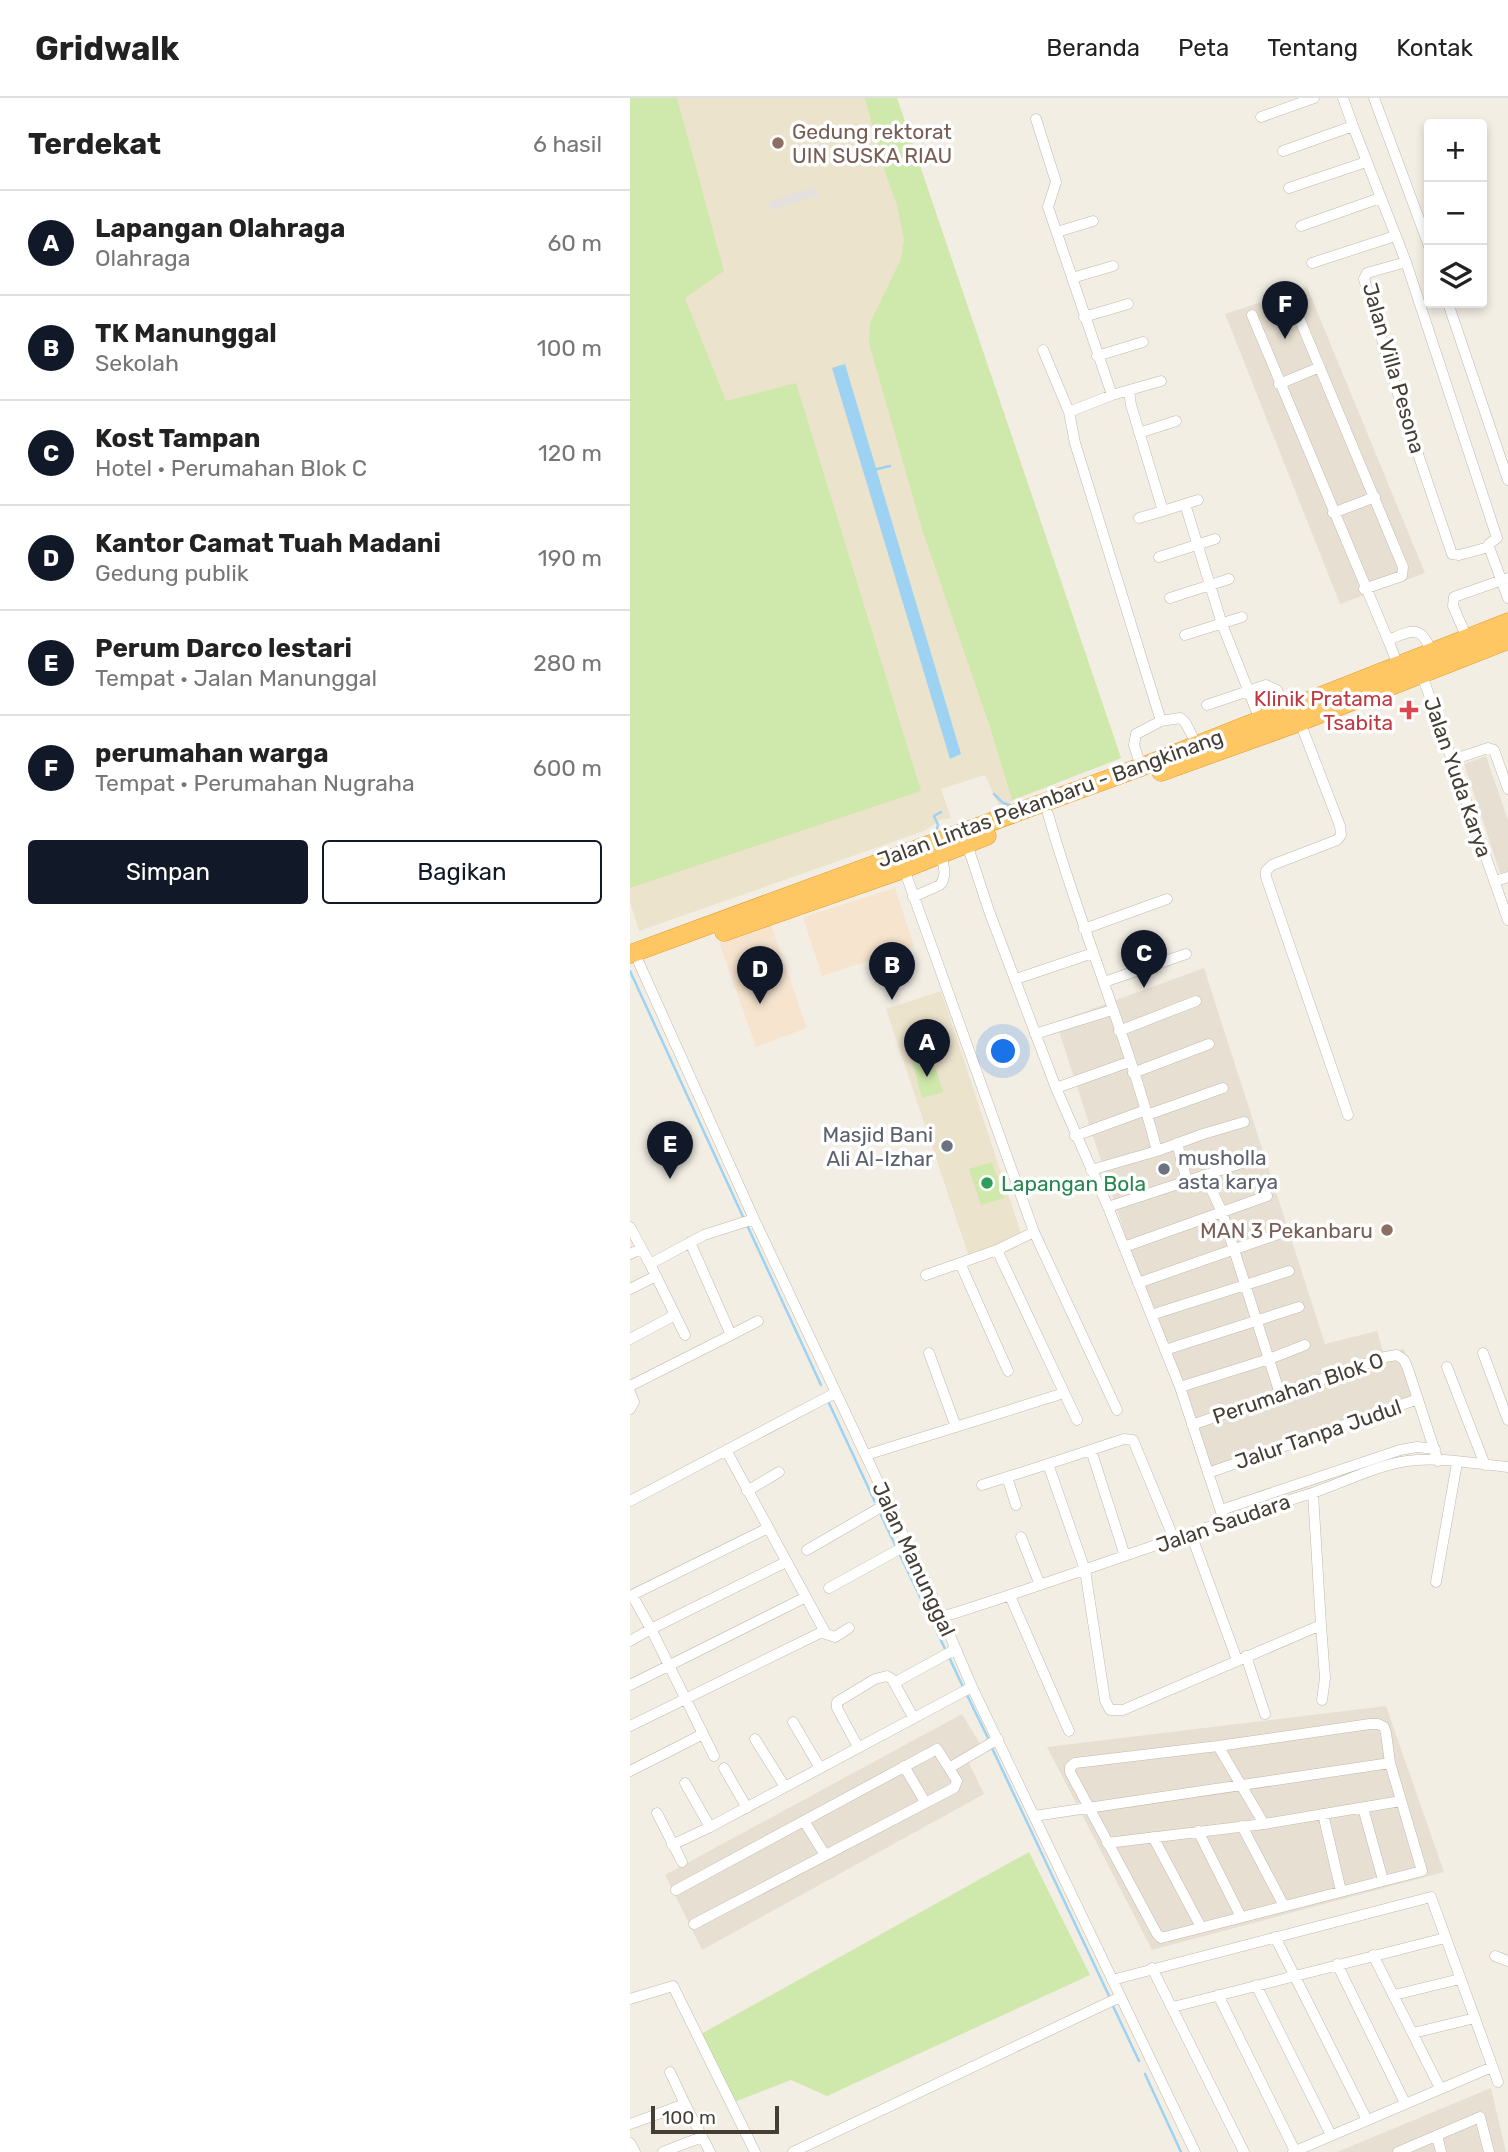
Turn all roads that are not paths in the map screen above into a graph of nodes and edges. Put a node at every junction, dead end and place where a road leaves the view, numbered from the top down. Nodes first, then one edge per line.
1 (1314, 98) edge
2 (1343, 98) edge
3 (1374, 98) edge
4 (1261, 117) dead end
5 (1036, 119) dead end
6 (1353, 125) junction
7 (1283, 151) dead end
8 (1366, 162) junction
9 (1289, 188) dead end
10 (1380, 198) junction
11 (1093, 222) dead end
12 (1301, 226) dead end
13 (1057, 232) junction
14 (1395, 236) junction
15 (1429, 245) edge
16 (1406, 262) junction
17 (1312, 263) dead end
18 (1112, 266) dead end
19 (1072, 278) junction
20 (1292, 301) dead end
21 (1128, 304) dead end
22 (1450, 308) edge
23 (1252, 315) dead end
24 (1084, 317) junction
25 (1143, 342) dead end
26 (1043, 350) dead end
27 (1097, 356) junction
28 (1320, 367) junction
29 (1161, 381) dead end
30 (1279, 384) junction
31 (1129, 391) junction
32 (1112, 395) junction
33 (1069, 412) junction
34 (1176, 421) dead end
35 (1139, 432) junction
36 (1508, 480) edge
37 (1375, 497) junction
38 (1198, 500) dead end
39 (1185, 504) junction
40 (1163, 511) junction
41 (1333, 513) junction
42 (1139, 518) dead end
43 (1215, 539) dead end
44 (1197, 545) junction
45 (1489, 547) junction
46 (1159, 557) dead end
47 (1229, 579) dead end
48 (1504, 580) edge
49 (1209, 586) junction
50 (1364, 589) junction
51 (1170, 598) dead end
52 (1508, 598) edge
53 (1242, 617) dead end
54 (1508, 622) edge
55 (1222, 624) junction
56 (1185, 635) dead end
57 (1467, 638) junction
58 (1388, 640) junction
59 (1508, 640) edge
60 (1432, 652) junction
61 (1398, 665) junction
62 (1422, 675) junction
63 (1247, 690) junction
64 (1207, 705) dead end
65 (1293, 716) junction
66 (1261, 720) junction
67 (1161, 721) junction
68 (1197, 745) junction
69 (1452, 760) junction
70 (1141, 767) junction
71 (1508, 789) edge
72 (1048, 814) junction
73 (967, 844) junction
74 (941, 854) junction
75 (904, 869) junction
76 (1508, 877) edge
77 (1495, 881) junction
78 (913, 897) junction
79 (1167, 899) dead end
80 (770, 910) junction
81 (1508, 920) edge
82 (1084, 929) junction
83 (1093, 953) junction
84 (1186, 954) dead end
85 (636, 958) edge
86 (1016, 979) junction
87 (1104, 982) junction
88 (1196, 1001) dead end
89 (1112, 1010) junction
90 (1119, 1031) junction
91 (1035, 1034) junction
92 (1209, 1044) dead end
93 (1129, 1062) junction
94 (1133, 1073) junction
95 (1223, 1087) dead end
96 (1056, 1088) junction
97 (1147, 1112) junction
98 (1348, 1115) dead end
99 (1244, 1122) dead end
100 (1075, 1136) junction
101 (1177, 1143) junction
102 (1157, 1151) junction
103 (1254, 1159) dead end
104 (1091, 1170) junction
105 (1205, 1176) junction
106 (1187, 1182) junction
107 (1267, 1196) dead end
108 (1108, 1207) junction
109 (1222, 1212) junction
110 (754, 1219) junction
111 (630, 1227) edge
112 (1034, 1232) junction
113 (1282, 1233) dead end
114 (690, 1242) junction
115 (1124, 1247) junction
116 (640, 1249) junction
117 (1234, 1249) junction
118 (997, 1250) junction
119 (630, 1254) edge
120 (960, 1263) junction
121 (650, 1264) junction
122 (1289, 1271) dead end
123 (926, 1275) dead end
124 (656, 1276) junction
125 (1138, 1283) junction
126 (1247, 1284) junction
127 (630, 1289) edge
128 (1299, 1307) dead end
129 (676, 1315) junction
130 (1151, 1315) junction
131 (758, 1321) dead end
132 (1257, 1322) junction
133 (685, 1335) dead end
134 (731, 1335) junction
135 (630, 1339) edge
136 (1305, 1345) dead end
137 (1165, 1350) junction
138 (929, 1353) dead end
139 (1483, 1353) dead end
140 (1269, 1359) junction
141 (1447, 1367) dead end
142 (1008, 1371) dead end
143 (630, 1386) edge
144 (1180, 1387) junction
145 (630, 1391) edge
146 (835, 1393) junction
147 (1064, 1393) junction
148 (1280, 1394) junction
149 (1418, 1399) junction
150 (630, 1409) edge
151 (1117, 1410) dead end
152 (1077, 1420) dead end
153 (1508, 1420) edge
154 (1192, 1425) junction
155 (956, 1427) junction
156 (1435, 1449) junction
157 (726, 1450) junction
158 (1091, 1450) junction
159 (866, 1455) junction
160 (1438, 1461) junction
161 (1457, 1463) junction
162 (1048, 1464) junction
163 (1485, 1465) junction
164 (1508, 1467) edge
165 (1343, 1469) junction
166 (779, 1472) dead end
167 (1208, 1473) junction
168 (1007, 1477) junction
169 (1347, 1482) junction
170 (982, 1485) dead end
171 (747, 1491) junction
172 (1313, 1493) junction
173 (630, 1501) edge
174 (888, 1503) junction
175 (1016, 1505) dead end
176 (1222, 1515) junction
177 (768, 1528) junction
178 (1191, 1534) junction
179 (1021, 1537) dead end
180 (1174, 1539) junction
181 (907, 1545) junction
182 (807, 1550) dead end
183 (1125, 1556) junction
184 (786, 1562) junction
185 (1085, 1570) junction
186 (1436, 1582) dead end
187 (1040, 1586) junction
188 (829, 1588) dead end
189 (631, 1595) edge
190 (1010, 1596) junction
191 (806, 1597) junction
192 (942, 1617) junction
193 (1321, 1625) junction
194 (849, 1628) dead end
195 (651, 1629) junction
196 (824, 1631) junction
197 (630, 1640) edge
198 (956, 1649) junction
199 (1242, 1658) junction
200 (670, 1665) junction
201 (894, 1683) junction
202 (630, 1685) edge
203 (972, 1687) junction
204 (685, 1700) junction
205 (1322, 1700) dead end
206 (1265, 1714) dead end
207 (913, 1717) junction
208 (793, 1721) dead end
209 (630, 1726) edge
210 (1069, 1731) dead end
211 (703, 1734) junction
212 (755, 1739) dead end
213 (998, 1739) junction
214 (1218, 1746) junction
215 (859, 1747) junction
216 (714, 1756) dead end
217 (1390, 1763) junction
218 (904, 1766) junction
219 (724, 1768) dead end
220 (820, 1768) junction
221 (949, 1768) junction
222 (630, 1771) edge
223 (685, 1783) dead end
224 (1241, 1784) junction
225 (785, 1787) junction
226 (1401, 1801) junction
227 (925, 1802) junction
228 (1087, 1807) junction
229 (747, 1808) junction
230 (1363, 1808) junction
231 (657, 1813) dead end
232 (1323, 1814) junction
233 (1034, 1816) junction
234 (804, 1821) junction
235 (1264, 1824) junction
236 (1242, 1826) junction
237 (710, 1827) junction
238 (1198, 1831) junction
239 (1153, 1837) junction
240 (1107, 1843) junction
241 (672, 1845) junction
242 (825, 1855) junction
243 (682, 1862) dead end
244 (1383, 1880) junction
245 (676, 1890) dead end
246 (1341, 1891) junction
247 (1284, 1906) junction
248 (1241, 1917) junction
249 (694, 1924) dead end
250 (1201, 1927) junction
251 (1275, 1937) junction
252 (1445, 1938) junction
253 (1373, 1955) junction
254 (1495, 1956) dead end
255 (1508, 1961) edge
256 (1337, 1964) junction
257 (1152, 1968) junction
258 (1294, 1976) junction
259 (1460, 1979) junction
260 (1112, 1980) junction
261 (1256, 1985) junction
262 (1218, 1995) junction
263 (1394, 1995) junction
264 (1120, 1997) junction
265 (630, 1999) edge
266 (1173, 2007) junction
267 (1475, 2018) junction
268 (1413, 2033) junction
269 (1492, 2067) junction
270 (670, 2072) dead end
271 (1498, 2082) dead end
272 (1440, 2088) junction
273 (1405, 2103) junction
274 (685, 2104) junction
275 (1367, 2120) junction
276 (630, 2124) edge
277 (1437, 2135) junction
278 (1331, 2136) junction
279 (702, 2137) junction
280 (630, 2143) edge
281 (1402, 2151) edge
282 (635, 2152) edge
283 (663, 2152) edge
284 (710, 2152) edge
285 (755, 2152) edge
286 (793, 2152) edge
287 (1195, 2152) edge
288 (1244, 2152) edge
289 (1294, 2152) edge
290 (1441, 2152) edge
291 (1489, 2152) edge

1 - 4 street
2 - 6 street
3 - 15 street
5 - 13 street
6 - 7 street
6 - 8 street
8 - 9 street
8 - 10 street
10 - 12 street
10 - 14 street
11 - 13 street
13 - 19 street
14 - 16 street
14 - 17 street
16 - 45 street, Jalan Villa Pesona
16 - 45 street, Jalan Villa Pesona
18 - 19 street
19 - 24 street
20 - 28 street
21 - 24 street
22 - 36 street
23 - 30 street
24 - 27 street
25 - 27 street
26 - 33 street
27 - 32 street
28 - 30 street
28 - 37 street
29 - 31 street
30 - 41 street
31 - 32 street
31 - 35 street
32 - 33 street
33 - 67 street
34 - 35 street
35 - 40 street
37 - 41 street
37 - 50 street
38 - 39 street
39 - 40 street
39 - 44 street
40 - 42 street
41 - 50 street
43 - 44 street
44 - 46 street
44 - 49 street
45 - 48 street, Jalan Villa Pesona
47 - 49 street
48 - 52 street, Jalan Villa Pesona
48 - 57 street
49 - 51 street
49 - 55 street
50 - 58 street
53 - 55 street
54 - 57 highway, Jalan Lintas Pekanbaru - Bangkinang
55 - 56 street
55 - 63 street
57 - 60 highway, Jalan Lintas Pekanbaru - Bangkinang
58 - 60 street
58 - 61 street
59 - 62 highway, Jalan Lintas Pekanbaru - Bangkinang
60 - 61 highway, Jalan Lintas Pekanbaru - Bangkinang
61 - 65 highway, Jalan Lintas Pekanbaru - Bangkinang
62 - 65 highway, Jalan Lintas Pekanbaru - Bangkinang
62 - 69 street, Jalan Yuda Karya
63 - 64 street
63 - 65 street
63 - 66 street
65 - 66 highway, Jalan Lintas Pekanbaru - Bangkinang
65 - 72 highway, Jalan Lintas Pekanbaru - Bangkinang
65 - 98 street
66 - 68 highway, Jalan Lintas Pekanbaru - Bangkinang
67 - 68 street
67 - 70 street
68 - 70 highway, Jalan Lintas Pekanbaru - Bangkinang
69 - 71 street
69 - 77 street, Jalan Yuda Karya
70 - 80 highway, Jalan Lintas Pekanbaru - Bangkinang
72 - 73 highway, Jalan Lintas Pekanbaru - Bangkinang
72 - 82 street
73 - 74 highway, Jalan Lintas Pekanbaru - Bangkinang
73 - 86 street
74 - 75 highway, Jalan Lintas Pekanbaru - Bangkinang
74 - 78 street
75 - 78 street
75 - 80 highway, Jalan Lintas Pekanbaru - Bangkinang
76 - 77 street
77 - 81 street, Jalan Yuda Karya
78 - 112 street
79 - 82 street
80 - 85 highway, Jalan Lintas Pekanbaru - Bangkinang
82 - 83 street
83 - 86 street
83 - 87 street
84 - 87 street
85 - 110 street, Jalan Manunggal
86 - 91 street
87 - 89 street
88 - 90 street
89 - 90 street
89 - 91 street
90 - 93 street
91 - 96 street
92 - 94 street
93 - 94 street
93 - 96 street
94 - 97 street
95 - 97 street
96 - 100 street
97 - 100 street
97 - 102 street
99 - 101 street
100 - 104 street
101 - 102 street
101 - 106 street
102 - 104 street
103 - 105 street
104 - 108 street
105 - 106 street
105 - 109 street
106 - 108 street
107 - 109 street
108 - 115 street
109 - 115 street
109 - 117 street
110 - 114 street
110 - 146 street, Jalan Manunggal
111 - 116 street
112 - 118 street
112 - 151 street
113 - 117 street
114 - 121 street
114 - 134 street
115 - 125 street
116 - 119 street
116 - 121 street
117 - 125 street
117 - 126 street
118 - 120 street
118 - 147 street
120 - 123 street
120 - 142 street
121 - 124 street
122 - 126 street
124 - 127 street
124 - 129 street
125 - 130 street
126 - 130 street
126 - 132 street
128 - 132 street
129 - 133 street
129 - 135 street
130 - 137 street
131 - 134 street
132 - 137 street
132 - 140 street
134 - 143 street
136 - 140 street
137 - 144 street
138 - 155 street
139 - 153 street
140 - 144 street
140 - 148 street
141 - 163 street
144 - 154 street
145 - 150 street
146 - 157 street
146 - 159 street, Jalan Manunggal
147 - 152 street
147 - 155 street
148 - 149 street, Perumahan Blok O
148 - 154 street, Perumahan Blok O
149 - 156 street, Jalur Tanpa Judul
149 - 167 street, Jalur Tanpa Judul
154 - 167 street
155 - 159 street
156 - 160 street, Jalur Tanpa Judul
156 - 165 street, Jalur Tanpa Judul
157 - 171 street
157 - 173 street
158 - 162 street
158 - 180 street
158 - 183 street
159 - 174 street, Jalan Manunggal
160 - 161 street, Jalan Saudara
160 - 169 street, Jalan Saudara
161 - 163 street, Jalan Saudara
161 - 186 street
162 - 168 street
162 - 185 street
163 - 164 street, Jalan Saudara
165 - 169 street
165 - 176 street, Jalur Tanpa Judul
166 - 171 street
167 - 176 street
168 - 170 street
168 - 175 street
169 - 172 street, Jalan Saudara
171 - 177 street
172 - 176 street, Jalan Saudara
172 - 193 street
174 - 181 street, Jalan Manunggal
174 - 182 street
176 - 178 street, Jalan Saudara
177 - 184 street
177 - 189 street
178 - 180 street, Jalan Saudara
178 - 199 street
179 - 187 street
180 - 183 street, Jalan Saudara
181 - 188 street
181 - 192 street, Jalan Manunggal
183 - 185 street, Jalan Saudara
184 - 191 street
184 - 195 street
185 - 187 street, Jalan Saudara
185 - 199 street
187 - 190 street, Jalan Saudara
189 - 195 street
190 - 192 street, Jalan Saudara
190 - 210 street
191 - 196 street
191 - 200 street
192 - 198 street, Jalan Manunggal
193 - 199 street
193 - 205 street
194 - 196 street
195 - 197 street
195 - 200 street
196 - 204 street
198 - 201 street
198 - 203 street, Jalan Manunggal
199 - 206 street
200 - 202 street
200 - 204 street
201 - 207 street
201 - 215 street
203 - 207 street
203 - 213 street, Jalan Manunggal
204 - 209 street
204 - 211 street
207 - 215 street
208 - 220 street
211 - 216 street
211 - 222 street
212 - 225 street
213 - 221 street
213 - 233 street, Jalan Manunggal
214 - 217 street
214 - 224 street
214 - 228 street
215 - 220 street
217 - 224 street
217 - 226 street
218 - 221 street
218 - 227 street
218 - 234 street
219 - 229 street
220 - 225 street
221 - 227 street
223 - 237 street
224 - 228 street
224 - 235 street
225 - 229 street
226 - 230 street
226 - 244 street
227 - 242 street
228 - 233 street
228 - 240 street
229 - 237 street
230 - 232 street
230 - 244 street
231 - 241 street
232 - 235 street
232 - 246 street
233 - 260 street, Jalan Manunggal
234 - 242 street
234 - 245 street
235 - 236 street
236 - 238 street
236 - 247 street
237 - 241 street
238 - 239 street
238 - 248 street
239 - 240 street
239 - 250 street
240 - 250 street
241 - 243 street
242 - 249 street
244 - 246 street
246 - 247 street
247 - 248 street
248 - 250 street
251 - 252 street
251 - 257 street
251 - 258 street
252 - 253 street
252 - 259 street
253 - 256 street
253 - 263 street
254 - 255 street
256 - 258 street
256 - 273 street
257 - 260 street
257 - 266 street
258 - 261 street
258 - 275 street
259 - 263 street
259 - 267 street
260 - 264 street, Jalan Manunggal
261 - 262 street
261 - 278 street
262 - 266 street
262 - 289 street
263 - 268 street
264 - 286 street
264 - 287 street, Jalan Manunggal
265 - 285 street
266 - 288 street
267 - 268 street
267 - 269 street
268 - 272 street
269 - 271 street
269 - 272 street
270 - 274 street
272 - 273 street
273 - 275 street
274 - 276 street
274 - 279 street
275 - 278 street
277 - 281 street
277 - 290 street
277 - 291 street
278 - 289 street
279 - 283 street
279 - 284 street
280 - 282 street

